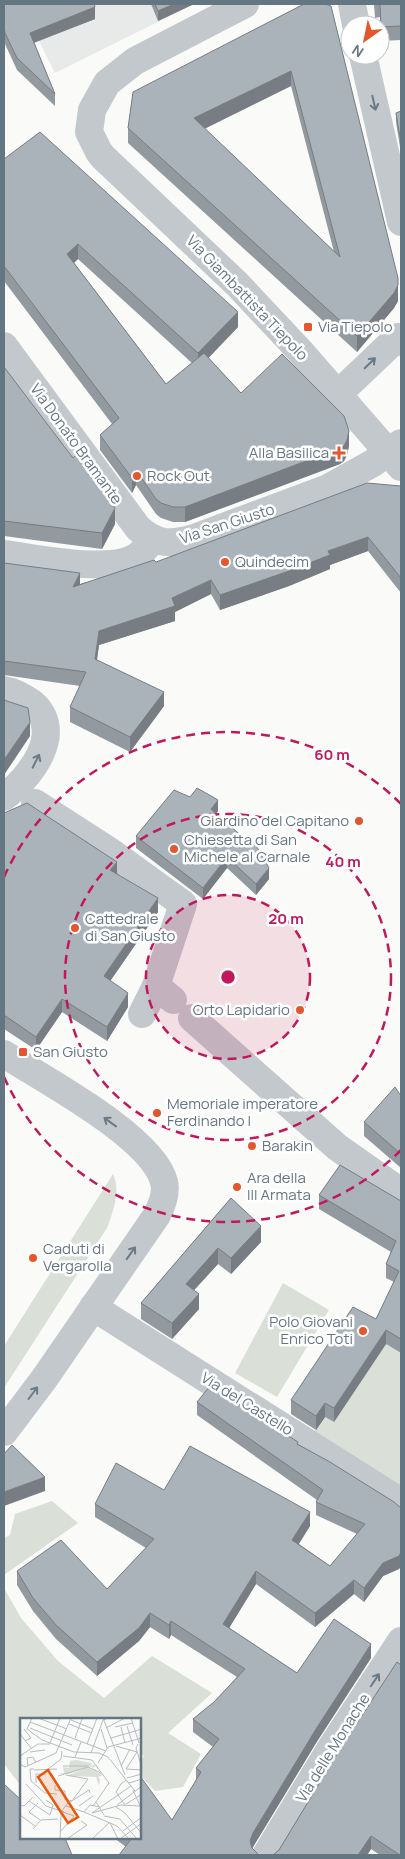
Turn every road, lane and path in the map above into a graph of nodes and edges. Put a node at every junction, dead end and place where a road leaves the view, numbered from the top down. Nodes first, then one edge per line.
1 (245, 4) edge
2 (365, 65) edge
3 (401, 222) edge
4 (400, 337) edge
5 (4, 346) edge
6 (338, 394) junction
7 (397, 454) edge
8 (152, 539) junction
9 (4, 554) edge
10 (4, 690) edge
11 (4, 797) edge
12 (35, 803) dead end
13 (174, 1001) junction
14 (142, 1014) dead end
15 (11, 1058) edge
16 (401, 1192) edge
17 (93, 1307) junction
18 (4, 1432) edge
19 (401, 1502) edge
20 (401, 1641) edge
21 (266, 1855) edge

1 - 6 street, Via Giambattista Tiepolo
2 -> 3 street
6 -> 4 street
5 - 8 street, Via Donato Bramante
6 - 7 street, Via Giambattista Tiepolo
7 - 8 street, Via San Giusto
8 - 9 street
11 -> 10 street
12 - 13 street
13 - 14 street
13 - 16 street
17 -> 15 street
18 -> 17 street
17 - 19 street, Via del Castello
21 -> 20 street, Via delle Monache

